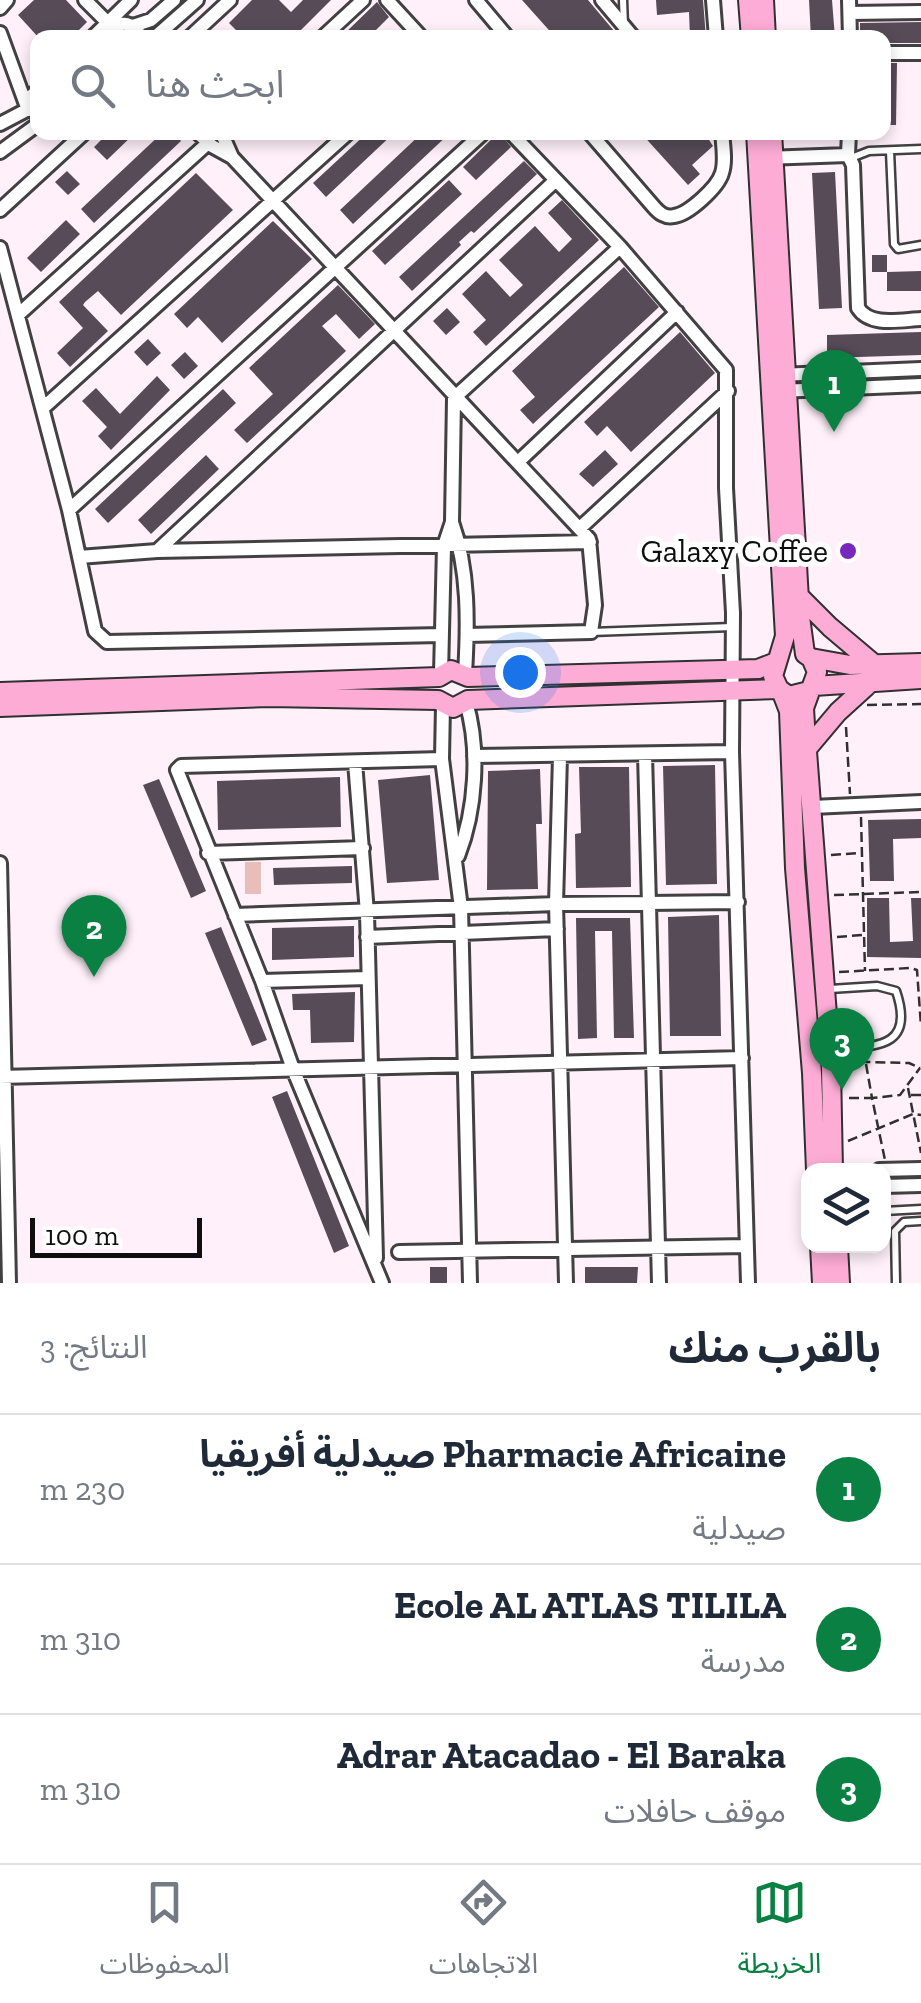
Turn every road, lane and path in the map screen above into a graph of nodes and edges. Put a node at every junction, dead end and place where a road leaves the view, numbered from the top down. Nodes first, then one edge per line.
1 (7, 0) edge
2 (85, 0) edge
3 (131, 0) edge
4 (174, 0) edge
5 (197, 0) edge
6 (230, 0) edge
7 (362, 0) edge
8 (388, 0) edge
9 (476, 0) edge
10 (602, 0) edge
11 (623, 0) edge
12 (713, 0) edge
13 (748, 0) edge
14 (764, 0) edge
15 (850, 7) edge
16 (0, 8) edge
17 (921, 12) edge
18 (133, 26) junction
19 (624, 26) junction
20 (110, 29) edge
21 (136, 30) edge
22 (163, 30) edge
23 (198, 30) edge
24 (330, 30) edge
25 (415, 30) edge
26 (501, 30) edge
27 (627, 30) edge
28 (715, 30) edge
29 (750, 30) edge
30 (766, 30) edge
31 (0, 33) edge
32 (891, 54) edge
33 (921, 54) edge
34 (30, 105) edge
35 (0, 124) edge
36 (30, 130) edge
37 (76, 140) edge
38 (201, 140) edge
39 (206, 140) edge
40 (225, 140) edge
41 (340, 140) edge
42 (475, 140) edge
43 (518, 140) edge
44 (596, 140) edge
45 (722, 140) edge
46 (759, 140) edge
47 (770, 140) edge
48 (849, 140) edge
49 (921, 149) edge
50 (890, 151) junction
51 (0, 152) edge
52 (232, 157) junction
53 (850, 157) junction
54 (766, 158) junction
55 (556, 180) junction
56 (274, 201) junction
57 (0, 210) edge
58 (921, 245) edge
59 (620, 247) junction
60 (0, 248) edge
61 (336, 269) junction
62 (677, 312) junction
63 (18, 314) junction
64 (921, 319) edge
65 (396, 331) junction
66 (921, 369) edge
67 (780, 383) junction
68 (921, 385) edge
69 (728, 392) junction
70 (454, 398) junction
71 (43, 408) junction
72 (518, 462) junction
73 (70, 510) junction
74 (452, 522) junction
75 (580, 528) junction
76 (590, 542) junction
77 (444, 546) junction
78 (461, 546) junction
79 (158, 551) junction
80 (79, 557) junction
81 (799, 596) junction
82 (733, 627) junction
83 (591, 632) junction
84 (440, 635) junction
85 (467, 635) junction
86 (808, 656) junction
87 (778, 659) junction
88 (921, 662) edge
89 (734, 668) junction
90 (873, 674) junction
91 (440, 676) junction
92 (467, 676) junction
93 (921, 680) edge
94 (811, 689) junction
95 (734, 690) junction
96 (780, 691) junction
97 (0, 692) edge
98 (467, 701) junction
99 (440, 702) junction
100 (921, 704) edge
101 (844, 706) junction
102 (0, 707) edge
103 (806, 750) junction
104 (732, 752) junction
105 (645, 754) junction
106 (474, 756) junction
107 (560, 756) junction
108 (442, 759) junction
109 (355, 762) junction
110 (921, 802) edge
111 (856, 805) junction
112 (812, 807) junction
113 (363, 848) junction
114 (208, 853) junction
115 (861, 853) junction
116 (815, 856) junction
117 (457, 858) junction
118 (0, 862) edge
119 (921, 892) edge
120 (862, 894) junction
121 (817, 896) junction
122 (738, 902) junction
123 (1, 903) edge
124 (646, 903) junction
125 (556, 904) junction
126 (461, 908) junction
127 (367, 913) junction
128 (235, 915) junction
129 (557, 929) junction
130 (462, 934) junction
131 (864, 936) junction
132 (367, 937) junction
133 (820, 938) junction
134 (865, 971) dead end
135 (368, 978) junction
136 (262, 981) junction
137 (0, 986) edge
138 (826, 990) junction
139 (830, 1050) junction
140 (860, 1053) dead end
141 (742, 1058) junction
142 (651, 1059) junction
143 (866, 1062) junction
144 (560, 1063) junction
145 (464, 1065) junction
146 (369, 1067) junction
147 (921, 1067) edge
148 (293, 1069) junction
149 (2, 1077) edge
150 (908, 1086) junction
151 (910, 1095) junction
152 (921, 1095) edge
153 (832, 1098) junction
154 (872, 1098) junction
155 (913, 1114) junction
156 (921, 1114) edge
157 (878, 1128) junction
158 (920, 1145) edge
159 (833, 1148) junction
160 (921, 1153) edge
161 (816, 1163) edge
162 (834, 1163) edge
163 (882, 1163) edge
164 (921, 1169) edge
165 (891, 1170) edge
166 (921, 1185) edge
167 (891, 1186) edge
168 (921, 1210) edge
169 (891, 1211) edge
170 (921, 1221) edge
171 (3, 1225) edge
172 (747, 1246) junction
173 (658, 1249) junction
174 (566, 1251) junction
175 (400, 1252) dead end
176 (820, 1253) edge
177 (838, 1253) edge
178 (468, 1254) junction
179 (376, 1266) junction
180 (9, 1283) edge
181 (382, 1283) edge
182 (470, 1283) edge
183 (566, 1283) edge
184 (658, 1283) edge
185 (748, 1283) edge
186 (822, 1283) edge
187 (840, 1283) edge
188 (896, 1283) edge

1 - 16 street
2 - 20 street
3 - 20 street
4 - 18 street
5 - 22 street
6 - 23 street
7 - 24 street
8 - 25 street
9 - 26 street
10 - 19 street
11 - 19 lane
12 - 28 street
13 - 29 main road
14 - 30 main road
15 - 17 street
18 - 20 street
18 - 21 street
19 - 27 street
31 - 34 street
32 - 33 street
34 - 35 street
36 - 51 street
37 - 57 street
38 - 63 street
39 - 52 street
40 - 52 street
41 - 56 street
42 - 61 street
43 - 55 street
44 - 45 street
46 - 54 main road
47 - 54 main road
48 - 53 street
49 - 50 lane
50 - 53 lane
50 - 58 lane
52 - 56 street
53 - 54 street
53 - 64 street
54 - 67 main road
55 - 59 street
55 - 65 street
56 - 61 street
56 - 71 street
59 - 62 street
59 - 70 street
60 - 63 street
61 - 65 street
61 - 73 street
62 - 69 street
62 - 72 street
63 - 71 street
65 - 70 street
65 - 79 street
66 - 67 street
67 - 68 street
67 - 81 main road
67 - 87 main road
69 - 75 street
69 - 82 street
70 - 72 street
70 - 74 street
71 - 73 street
72 - 75 street
73 - 80 street
74 - 77 street
74 - 78 street
75 - 76 street
76 - 78 street
76 - 83 street
77 - 78 street
77 - 79 street
77 - 84 street
78 - 85 street
79 - 80 street
80 - 84 street
81 - 86 main road
81 - 90 main road
82 - 83 lane
82 - 89 street
83 - 85 street
84 - 91 street
85 - 92 street
86 - 87 main road
86 - 90 main road
86 - 94 main road
87 - 89 main road
87 - 96 main road
88 - 90 main road
89 - 92 main road
89 - 95 street
90 - 93 main road
90 - 94 main road
90 - 101 main road
91 - 92 main road
91 - 97 main road
91 - 99 main road
92 - 98 main road
94 - 96 main road
94 - 103 main road
95 - 96 main road
95 - 98 main road
95 - 104 street
96 - 161 main road
98 - 99 main road
98 - 106 street
99 - 102 main road
99 - 108 street
100 - 101 path
101 - 103 main road
101 - 111 path
103 - 112 main road
104 - 105 street
104 - 122 street
105 - 107 street
105 - 124 street
106 - 107 street
106 - 117 street
107 - 125 street
108 - 109 street
108 - 117 street
109 - 113 street
109 - 114 street
110 - 111 street
111 - 112 street
111 - 115 path
112 - 116 main road
113 - 114 street
113 - 127 street
114 - 128 street
115 - 116 path
115 - 120 path
116 - 121 main road
117 - 126 street
118 - 123 street
119 - 120 path
120 - 121 path
120 - 131 path
121 - 133 main road
122 - 124 street
122 - 141 street
123 - 137 street
124 - 125 street
124 - 142 street
125 - 126 street
125 - 129 street
126 - 127 street
126 - 130 street
127 - 128 street
127 - 132 street
128 - 136 street
129 - 130 street
129 - 144 street
130 - 132 street
130 - 145 street
131 - 133 path
131 - 134 path
132 - 135 street
133 - 138 main road
135 - 136 street
135 - 146 street
136 - 148 street
137 - 149 street
138 - 139 main road
138 - 139 lane
139 - 153 main road
140 - 143 path
141 - 142 street
141 - 172 street
142 - 144 street
142 - 173 street
143 - 147 path
143 - 154 path
144 - 145 street
144 - 174 street
145 - 146 street
145 - 178 street
146 - 148 street
146 - 179 street
147 - 150 path
148 - 149 street
148 - 179 street
149 - 171 street
150 - 151 path
150 - 154 path
151 - 152 path
151 - 155 path
153 - 154 path
153 - 159 main road
154 - 157 path
155 - 156 path
155 - 157 path
155 - 158 path
157 - 159 path
157 - 163 path
158 - 160 path
159 - 162 main road
164 - 165 street
166 - 167 street
168 - 169 lane
170 - 188 lane
171 - 180 street
172 - 173 street
172 - 185 street
173 - 174 street
173 - 184 street
174 - 178 street
174 - 183 street
175 - 178 street
176 - 186 main road
177 - 187 main road
178 - 182 street
179 - 181 street

